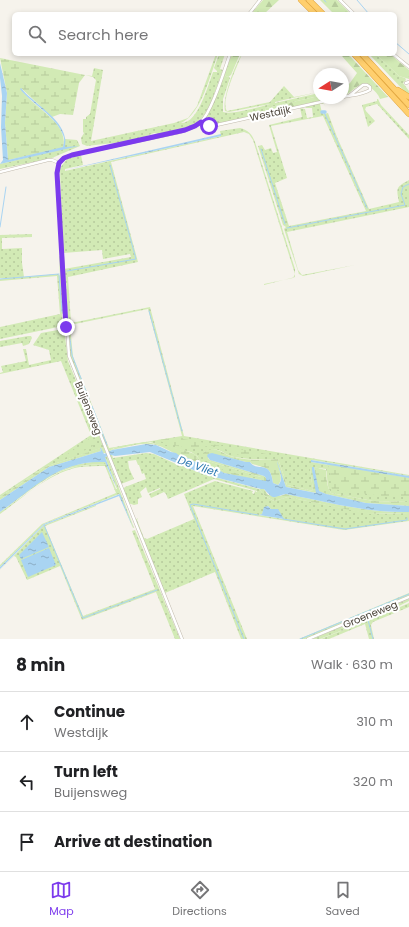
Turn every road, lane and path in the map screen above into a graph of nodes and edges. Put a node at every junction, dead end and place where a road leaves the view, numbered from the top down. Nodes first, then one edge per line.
1 (260, 0) edge
2 (300, 0) edge
3 (309, 0) edge
4 (340, 0) edge
5 (251, 12) edge
6 (313, 12) edge
7 (321, 12) edge
8 (352, 12) edge
9 (229, 56) edge
10 (356, 56) edge
11 (364, 56) edge
12 (395, 56) edge
13 (409, 67) edge
14 (391, 85) junction
15 (349, 96) joint
16 (409, 97) edge
17 (313, 104) edge
18 (409, 105) edge
19 (409, 114) edge
20 (201, 122) junction
21 (59, 163) junction
22 (0, 172) edge
23 (409, 597) edge
24 (182, 639) edge
25 (308, 639) edge

1 - 5 street
2 - 6 highway
3 - 7 highway
4 - 8 street
9 - 20 street
10 - 19 highway
11 - 14 highway
12 - 13 street
14 - 16 highway
14 - 18 highway
15 - 15 street
17 - 20 street, Westdijk
20 - 21 street
21 - 22 street
21 - 24 street, Buijensweg
23 - 25 street, Groeneweg

